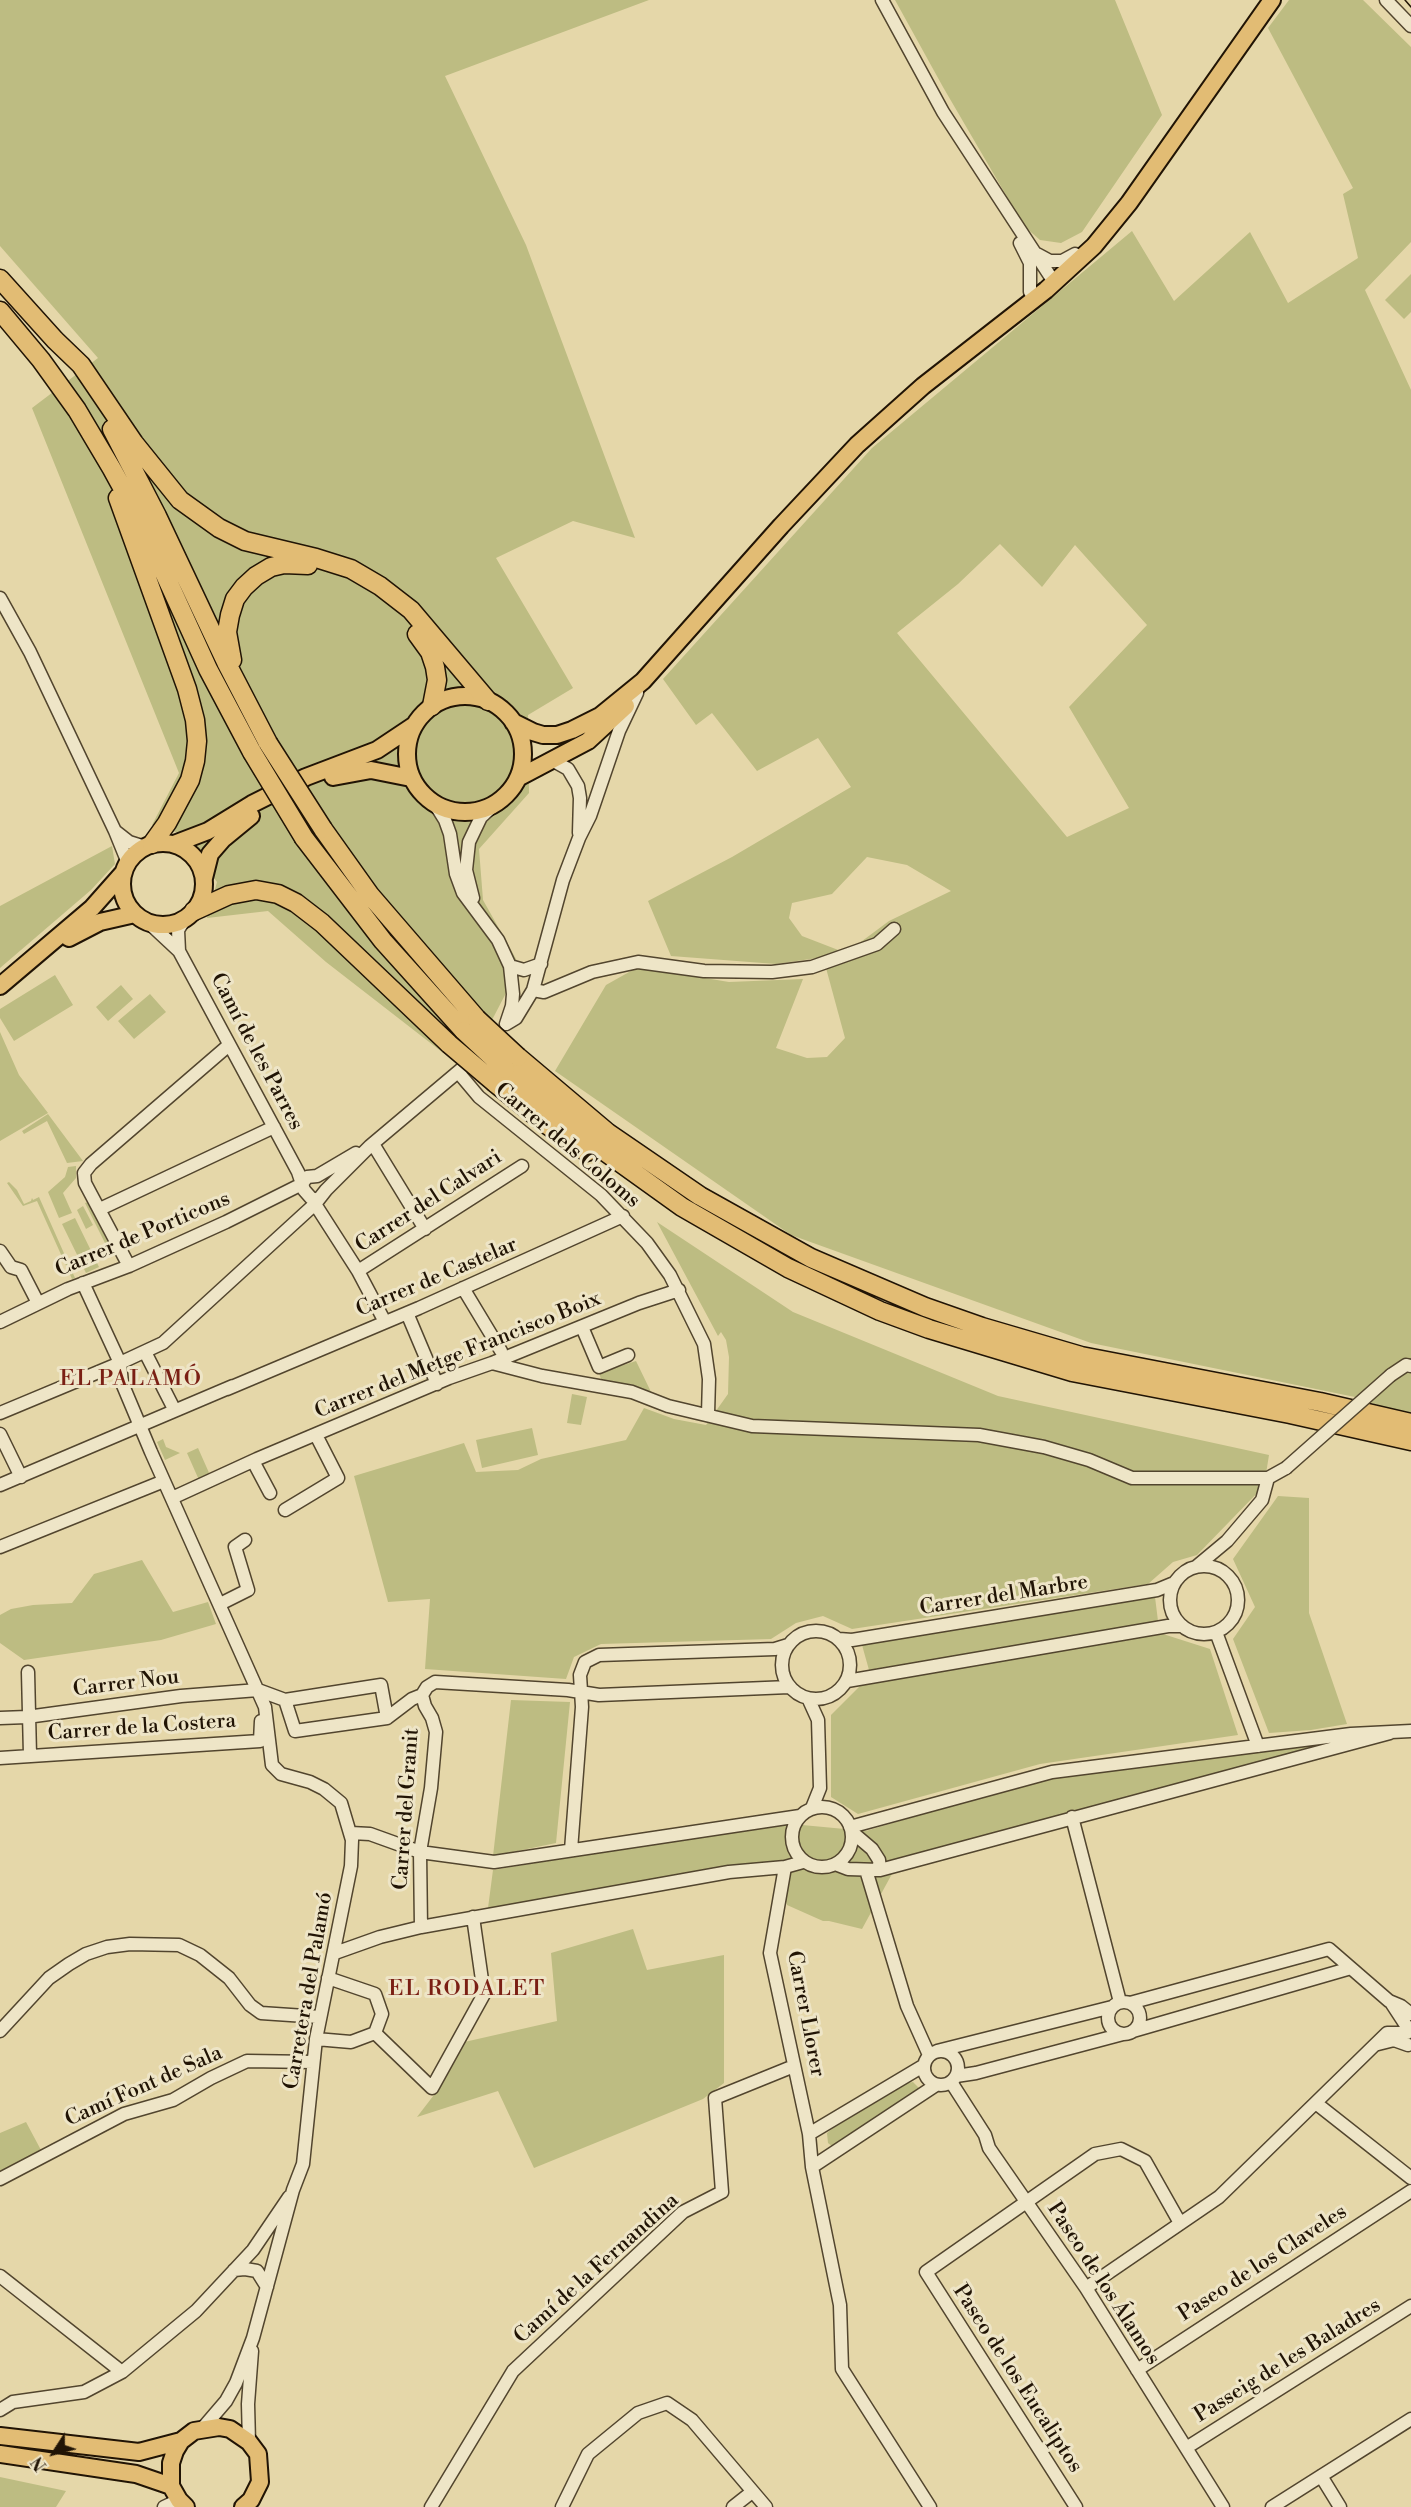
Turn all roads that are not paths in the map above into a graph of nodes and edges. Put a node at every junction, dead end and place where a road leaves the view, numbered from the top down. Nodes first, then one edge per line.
1 (882, 0) edge
2 (1264, 0) edge
3 (1272, 0) edge
4 (1386, 0) edge
5 (1411, 26) edge
6 (997, 197) junction
7 (1032, 249) junction
8 (1075, 254) junction
9 (1050, 276) junction
10 (0, 279) edge
11 (1031, 296) junction
12 (0, 311) edge
13 (55, 340) junction
14 (112, 469) junction
15 (0, 598) edge
16 (3, 612) edge
17 (640, 687) junction
18 (242, 693) junction
19 (488, 701) junction
20 (432, 706) junction
21 (513, 722) junction
22 (413, 726) junction
23 (552, 760) junction
24 (411, 778) junction
25 (518, 778) junction
26 (435, 804) junction
27 (494, 805) junction
28 (116, 831) junction
29 (579, 837) junction
30 (174, 844) junction
31 (149, 846) junction
32 (125, 868) junction
33 (204, 878) junction
34 (477, 908) junction
35 (190, 915) junction
36 (142, 919) junction
37 (894, 929) dead end
38 (179, 951) junction
39 (42, 952) junction
40 (541, 964) junction
41 (510, 966) junction
42 (0, 986) edge
43 (533, 990) junction
44 (470, 1025) junction
45 (229, 1044) junction
46 (506, 1070) junction
47 (274, 1126) junction
48 (371, 1145) junction
49 (522, 1166) dead end
50 (306, 1177) junction
51 (326, 1190) junction
52 (317, 1202) junction
53 (100, 1209) junction
54 (622, 1216) junction
55 (425, 1229) junction
56 (0, 1251) edge
57 (129, 1266) junction
58 (6, 1270) edge
59 (358, 1271) junction
60 (83, 1282) junction
61 (463, 1288) junction
62 (679, 1290) junction
63 (38, 1303) junction
64 (407, 1313) junction
65 (0, 1322) edge
66 (385, 1322) junction
67 (582, 1327) junction
68 (501, 1351) dead end
69 (145, 1352) junction
70 (628, 1355) dead end
71 (120, 1363) junction
72 (492, 1364) junction
73 (1411, 1366) edge
74 (438, 1384) junction
75 (179, 1407) junction
76 (0, 1413) edge
77 (708, 1414) junction
78 (1411, 1423) edge
79 (141, 1427) junction
80 (0, 1434) edge
81 (316, 1435) junction
82 (1411, 1441) edge
83 (253, 1461) junction
84 (21, 1477) junction
85 (1268, 1478) junction
86 (164, 1481) junction
87 (0, 1485) edge
88 (270, 1493) dead end
89 (172, 1498) junction
90 (285, 1510) dead end
91 (245, 1540) dead end
92 (1227, 1541) junction
93 (0, 1547) edge
94 (1196, 1566) junction
95 (1226, 1573) junction
96 (1174, 1583) junction
97 (220, 1604) junction
98 (1182, 1626) junction
99 (1216, 1632) junction
100 (839, 1639) junction
101 (788, 1645) junction
102 (27, 1672) dead end
103 (847, 1681) junction
104 (789, 1687) junction
105 (258, 1690) junction
106 (582, 1693) junction
107 (422, 1695) junction
108 (828, 1697) junction
109 (808, 1698) junction
110 (285, 1700) junction
111 (27, 1717) junction
112 (0, 1718) edge
113 (387, 1718) junction
114 (818, 1720) junction
115 (1411, 1731) edge
116 (1390, 1733) junction
117 (1258, 1746) junction
118 (30, 1755) junction
119 (0, 1758) edge
120 (820, 1788) junction
121 (812, 1808) junction
122 (832, 1808) junction
123 (800, 1816) junction
124 (1072, 1817) junction
125 (851, 1829) junction
126 (351, 1833) junction
127 (571, 1850) junction
128 (420, 1852) junction
129 (803, 1862) junction
130 (835, 1864) junction
131 (784, 1867) junction
132 (866, 1870) junction
133 (880, 1870) junction
134 (473, 1917) junction
135 (421, 1927) junction
136 (335, 1953) junction
137 (1351, 1968) junction
138 (328, 1978) junction
139 (1121, 2004) junction
140 (1394, 2007) junction
141 (1411, 2014) edge
142 (320, 2017) junction
143 (0, 2031) edge
144 (375, 2033) junction
145 (1128, 2033) junction
146 (1387, 2033) junction
147 (1409, 2037) edge
148 (316, 2039) junction
149 (1377, 2045) junction
150 (930, 2057) junction
151 (313, 2062) junction
152 (794, 2066) junction
153 (953, 2079) junction
154 (936, 2085) junction
155 (1317, 2104) junction
156 (809, 2133) junction
157 (812, 2167) junction
158 (1411, 2178) edge
159 (0, 2179) edge
160 (293, 2190) junction
161 (1411, 2191) edge
162 (1026, 2202) junction
163 (1180, 2223) junction
164 (234, 2270) junction
165 (0, 2276) edge
166 (267, 2287) junction
167 (1086, 2288) junction
168 (1411, 2306) edge
169 (254, 2338) junction
170 (1137, 2370) junction
171 (122, 2372) junction
172 (2, 2411) edge
173 (1409, 2426) edge
174 (202, 2429) junction
175 (2, 2433) edge
176 (181, 2441) junction
177 (249, 2442) junction
178 (1186, 2448) junction
179 (0, 2454) edge
180 (1322, 2478) junction
181 (752, 2492) junction
182 (175, 2500) edge
183 (248, 2505) edge
184 (431, 2507) edge
185 (562, 2507) edge
186 (732, 2507) edge
187 (766, 2507) edge
188 (930, 2507) edge
189 (1076, 2507) edge
190 (1223, 2507) edge
191 (1272, 2507) edge
192 (1284, 2507) edge
193 (1340, 2507) edge

1 - 6 street
2 - 8 main road
3 - 11 main road
4 - 5 street
6 - 7 street
6 - 11 street
7 - 8 street
7 - 9 street
8 - 9 main road
9 - 11 main road
10 - 13 highway
11 - 17 main road
12 - 14 highway
13 - 18 highway
13 - 19 highway
14 - 31 highway
14 - 44 highway, bridge
15 - 16 street
16 - 28 street
17 - 21 main road
17 - 23 main road
17 - 29 street
18 - 20 highway
18 - 44 highway, bridge
19 - 20 main road
19 - 21 main road
20 - 22 main road
21 - 25 main road
22 - 24 main road
22 - 30 main road
23 - 25 main road
23 - 29 street
24 - 26 main road
24 - 33 main road
25 - 27 main road
26 - 27 main road
26 - 34 street
27 - 34 street
28 - 31 street
28 - 32 street
29 - 40 street
30 - 31 main road
30 - 33 main road
31 - 32 main road
32 - 36 main road
32 - 39 main road
33 - 35 main road
34 - 41 street
35 - 36 main road
35 - 38 street
35 - 46 highway, bridge
36 - 38 street, Camí de les Parres
36 - 39 main road
37 - 43 street
38 - 45 street, Camí de les Parres
39 - 42 main road
40 - 41 street
40 - 43 street
41 - 43 street
44 - 46 highway, bridge
45 - 47 street, Camí de les Parres
45 - 53 street
46 - 78 highway
46 - 82 highway
47 - 50 street, Camí de les Parres
47 - 53 street
48 - 50 street, Carrer de Porticons
48 - 51 street
48 - 54 street, Carrer dels Coloms
48 - 55 street
49 - 55 street, Carrer del Calvari
50 - 51 street
50 - 52 street
50 - 57 street, Carrer de Porticons
51 - 52 street
52 - 59 street
52 - 69 street
53 - 57 street
54 - 61 street, Carrer de Castelar
54 - 62 street, Carrer dels Coloms
55 - 59 street, Carrer del Calvari
56 - 58 street
57 - 60 street, Carrer de Porticons
58 - 63 street
59 - 66 street
60 - 63 street, Carrer de Porticons
60 - 71 street
61 - 64 street, Carrer de Castelar
61 - 68 street
62 - 67 street, Carrer del Metge Francisco Boix
62 - 77 street, Carrer dels Coloms
63 - 65 street, Carrer de Porticons
64 - 66 street, Carrer de Castelar
64 - 74 street
66 - 75 street, Carrer de Castelar
67 - 70 street
67 - 72 street, Carrer del Metge Francisco Boix
69 - 71 street
69 - 75 street
71 - 76 street
71 - 79 street
72 - 74 street, Carrer del Metge Francisco Boix
72 - 77 street
73 - 85 street, bridge
74 - 81 street, Carrer del Metge Francisco Boix
75 - 79 street, Carrer de Castelar
77 - 85 street
79 - 84 street, Carrer de Castelar
79 - 86 street
80 - 84 street
81 - 83 street, Carrer del Metge Francisco Boix
81 - 90 street
83 - 88 street
83 - 89 street, Carrer del Metge Francisco Boix
84 - 87 street, Carrer de Castelar
85 - 92 street
86 - 89 street
86 - 93 street
89 - 97 street
91 - 97 street
92 - 94 street
92 - 95 street
94 - 95 street
94 - 96 street
95 - 99 street
96 - 98 street
96 - 100 street, Carrer del Marbre
97 - 105 street
98 - 99 street
98 - 103 street
99 - 117 street
100 - 101 street
100 - 103 street
101 - 104 street
101 - 106 street
102 - 111 street
103 - 108 street
104 - 106 street
104 - 109 street
105 - 110 street, Carrer de la Costera
105 - 111 street, Carrer Nou
105 - 118 street, Carrer de la Costera
105 - 126 street, Carretera del Palamó
106 - 107 street
106 - 127 street
107 - 113 street
107 - 128 street, Carrer del Granit
108 - 109 street
108 - 114 street
109 - 114 street
110 - 113 street
110 - 113 street
111 - 112 street, Carrer Nou
111 - 118 street
114 - 120 street
115 - 116 street
116 - 117 street
116 - 124 street
117 - 125 street
118 - 119 street, Carrer de la Costera
120 - 121 street
120 - 122 street
121 - 122 street
121 - 123 street
122 - 125 street
123 - 127 street
123 - 129 street
124 - 133 street
124 - 139 street
125 - 130 street
125 - 133 street
126 - 128 street
126 - 136 street, Carretera del Palamó
127 - 128 street
128 - 135 street, Carrer del Granit
129 - 130 street
129 - 131 street
130 - 132 street
131 - 134 street
131 - 152 street, Carrer Llorer
132 - 133 street
132 - 150 street
134 - 135 street
134 - 144 street
135 - 136 street
136 - 138 street, Carretera del Palamó
137 - 139 street
137 - 140 street
137 - 145 street
138 - 142 street, Carretera del Palamó
138 - 144 street
139 - 145 street
139 - 145 street
139 - 150 street
140 - 141 street
140 - 146 street
140 - 147 street
142 - 143 street
142 - 148 street, Carretera del Palamó
144 - 148 street
145 - 153 street
146 - 147 street
146 - 149 street
147 - 149 street
148 - 151 street, Carretera del Palamó
149 - 155 street
150 - 153 street, Paseo de los Álamos
150 - 154 street
150 - 156 street
151 - 159 street, Camí Font de Sala
151 - 160 street, Carretera del Palamó
152 - 156 street, Carrer Llorer
152 - 184 street, Camí de la Fernandina
153 - 154 street
153 - 162 street, Paseo de los Álamos
154 - 157 street
155 - 158 street
155 - 163 street
156 - 157 street, Carrer Llorer
157 - 188 street, Carrer Llorer
160 - 164 street
160 - 166 street, Carretera del Palamó
161 - 170 street, Paseo de los Claveles
162 - 163 street
162 - 167 street, Paseo de los Álamos
162 - 189 street, Paseo de los Eucaliptos
163 - 167 street
164 - 166 street
164 - 171 street
165 - 171 street
166 - 169 street, Carretera del Palamó
167 - 170 street, Paseo de los Álamos
168 - 178 street, Passeig de les Baladres
169 - 174 street, Carretera del Palamó
169 - 177 street, Carretera del Palamó
170 - 178 street, Paseo de los Álamos
171 - 172 street
173 - 180 street
174 - 176 main road
174 - 177 main road
175 - 176 main road
176 - 182 main road
177 - 183 main road
178 - 190 street, Paseo de los Álamos
179 - 182 main road
180 - 191 street
180 - 192 street
180 - 193 street
181 - 185 street
181 - 186 street
181 - 187 street

